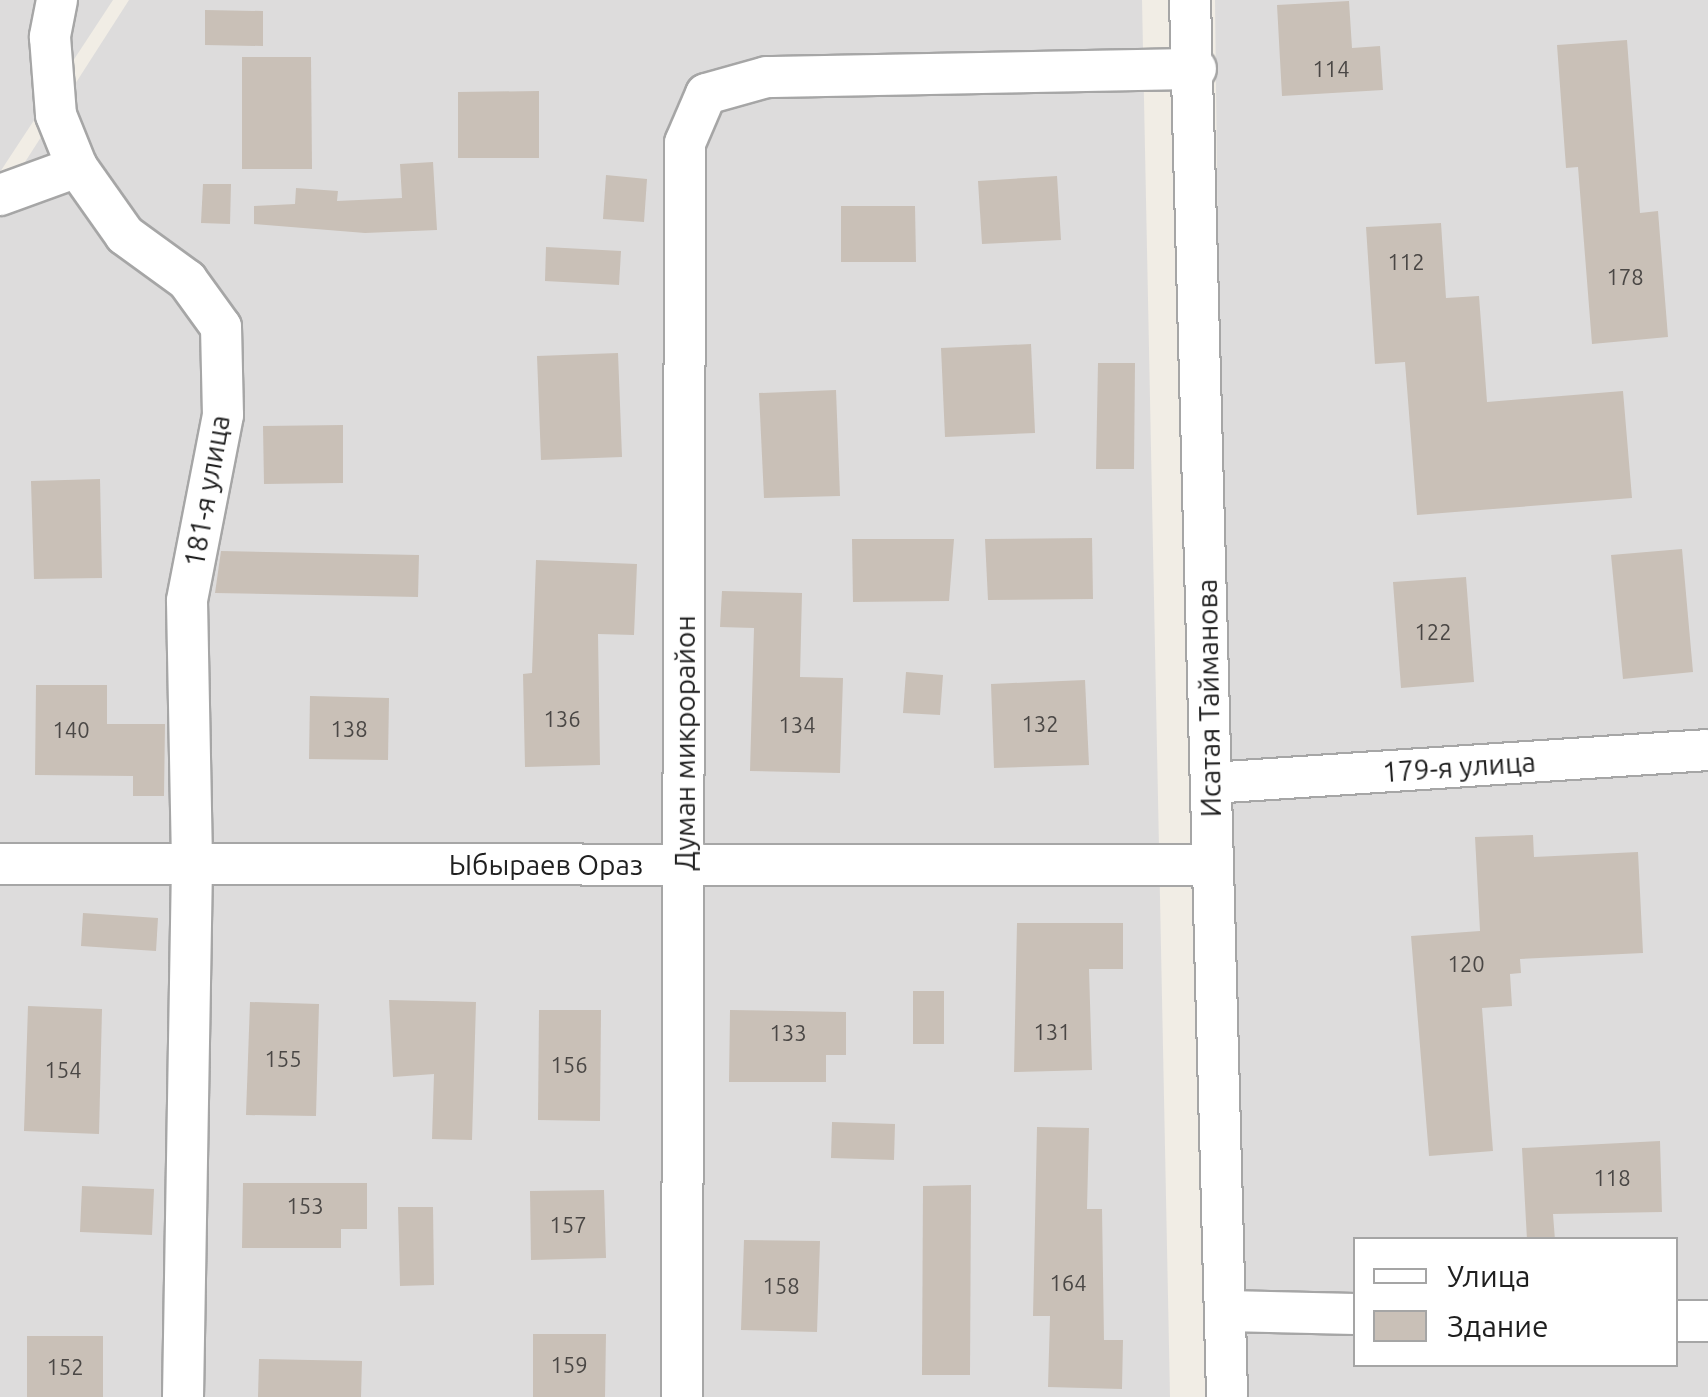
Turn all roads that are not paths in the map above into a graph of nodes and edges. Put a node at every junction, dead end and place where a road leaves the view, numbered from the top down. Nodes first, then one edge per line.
1 (57, 0) edge
2 (1190, 0) edge
3 (1196, 69) junction
4 (77, 166) junction
5 (0, 195) edge
6 (1708, 750) edge
7 (1211, 783) junction
8 (0, 864) edge
9 (192, 864) junction
10 (686, 865) junction
11 (1213, 865) junction
12 (1226, 1311) junction
13 (1353, 1314) edge
14 (1678, 1320) edge
15 (1708, 1321) edge
16 (182, 1397) edge
17 (682, 1397) edge
18 (1227, 1397) edge

1 - 4 street, 181-я улица
2 - 3 street, Исатая Тайманова
3 - 7 street, Исатая Тайманова
3 - 10 street, Думан микрорайон
4 - 5 street
4 - 9 street, 181-я улица
6 - 7 street, 179-я улица
7 - 11 street, Исатая Тайманова
8 - 9 street, Ыбыраев Ораз
9 - 10 street, Ыбыраев Ораз
9 - 16 street
10 - 11 street, Ыбыраев Ораз
10 - 17 street, Думан микрорайон
11 - 12 street, Исатая Тайманова
12 - 13 street
12 - 18 street, Исатая Тайманова
14 - 15 street

